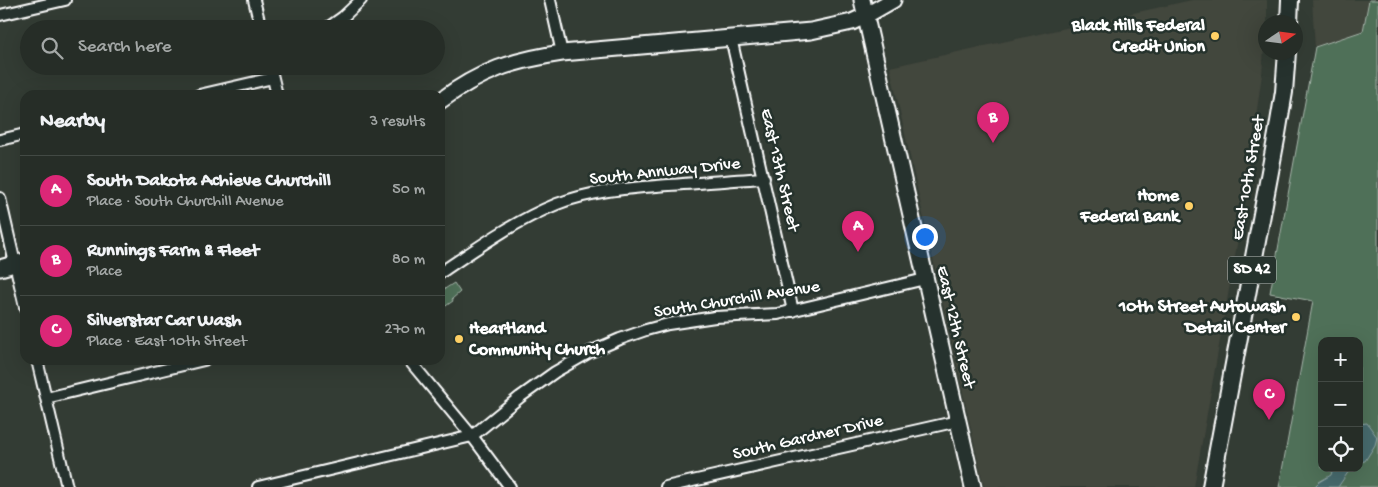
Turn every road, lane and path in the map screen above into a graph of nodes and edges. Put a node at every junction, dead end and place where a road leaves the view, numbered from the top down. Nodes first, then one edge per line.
1 (65, 0) edge
2 (254, 0) edge
3 (361, 0) edge
4 (550, 0) edge
5 (862, 0) edge
6 (893, 0) edge
7 (1290, 0) edge
8 (0, 15) edge
9 (1289, 15) edge
10 (865, 16) junction
11 (259, 20) edge
12 (339, 20) edge
13 (732, 38) junction
14 (562, 53) junction
15 (1286, 60) edge
16 (272, 75) edge
17 (273, 78) junction
18 (221, 90) edge
19 (276, 90) edge
20 (445, 97) edge
21 (20, 135) edge
22 (0, 140) edge
23 (764, 178) junction
24 (0, 198) edge
25 (13, 264) edge
26 (445, 270) edge
27 (925, 280) junction
28 (20, 289) edge
29 (794, 310) junction
30 (38, 365) edge
31 (183, 365) edge
32 (413, 365) edge
33 (46, 398) junction
34 (958, 421) junction
35 (472, 436) junction
36 (67, 487) edge
37 (258, 487) edge
38 (510, 487) edge
39 (666, 487) edge
40 (973, 487) edge
41 (1211, 487) edge

1 - 8 street
2 - 11 street
3 - 12 street
4 - 14 street
5 - 10 street, East 12th Street
6 - 10 street
7 - 9 main road
10 - 13 street
10 - 27 street, East 12th Street
13 - 14 street
13 - 23 street, East 13th Street
14 - 20 street
15 - 41 main road, East 10th Street / SD 42
16 - 17 street
17 - 18 street
17 - 19 street
21 - 22 street
23 - 26 street, South Annway Drive
23 - 29 street, East 13th Street
24 - 25 street
25 - 28 street
27 - 29 street, South Churchill Avenue
27 - 34 street, East 12th Street
29 - 35 street, South Churchill Avenue
30 - 33 street
31 - 33 street
32 - 35 street
33 - 36 street
34 - 39 street, South Gardner Drive
34 - 40 street, East 12th Street
35 - 37 street, South Churchill Avenue
35 - 38 street

